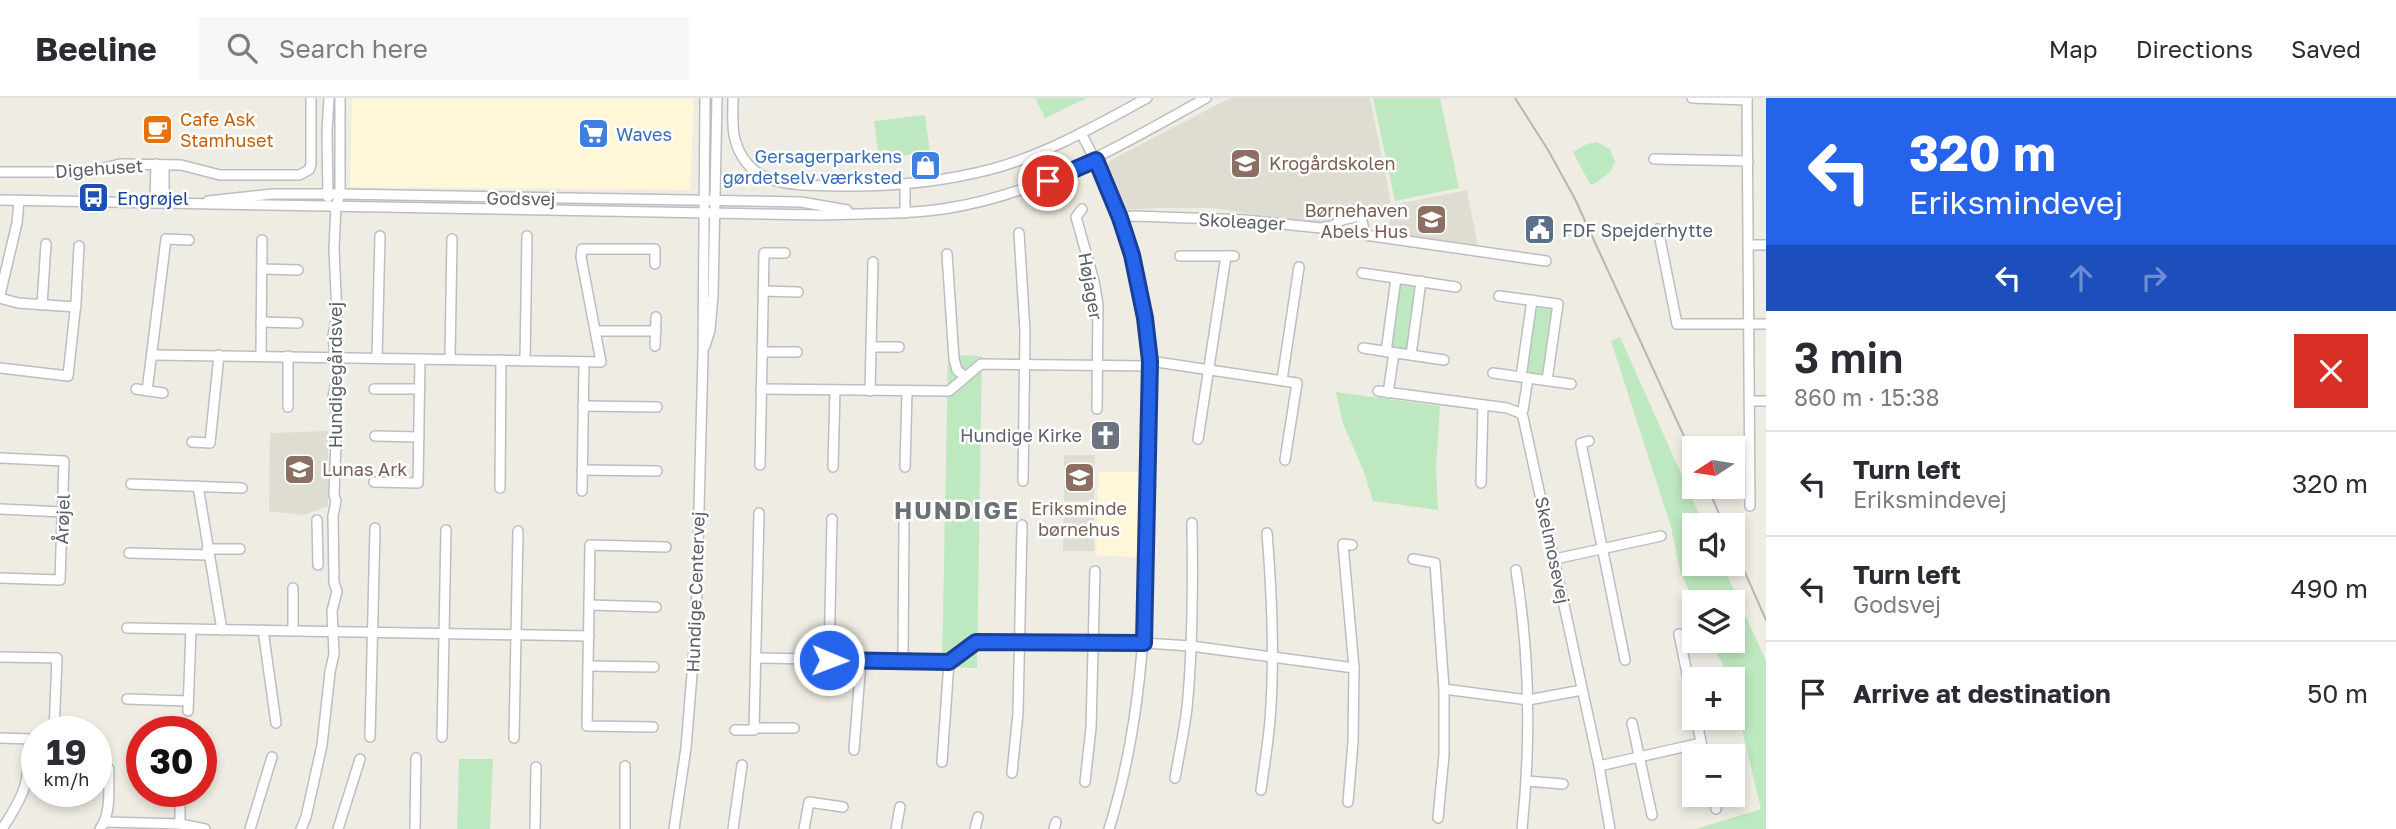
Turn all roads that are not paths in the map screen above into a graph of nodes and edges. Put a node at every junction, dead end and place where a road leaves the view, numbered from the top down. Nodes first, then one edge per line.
1 (311, 98) edge
2 (329, 98) edge
3 (340, 98) edge
4 (705, 98) edge
5 (717, 98) edge
6 (733, 98) edge
7 (1147, 98) edge
8 (1206, 98) edge
9 (1692, 98) edge
10 (1747, 99) edge
11 (1081, 133) junction
12 (1654, 159) dead end
13 (1096, 160) junction
14 (1748, 161) junction
15 (160, 164) junction
16 (0, 172) edge
17 (905, 184) junction
18 (327, 194) junction
19 (340, 194) junction
20 (0, 200) edge
21 (19, 201) junction
22 (703, 201) junction
23 (715, 201) junction
24 (159, 204) junction
25 (179, 204) junction
26 (335, 206) junction
27 (1082, 209) dead end
28 (703, 213) junction
29 (715, 213) junction
30 (863, 213) junction
31 (905, 213) junction
32 (1120, 218) junction
33 (1658, 229) dead end
34 (1019, 233) dead end
35 (380, 236) dead end
36 (527, 236) dead end
37 (452, 239) dead end
38 (188, 240) dead end
39 (262, 240) dead end
40 (46, 244) dead end
41 (79, 246) dead end
42 (1748, 246) junction
43 (1766, 246) edge
44 (785, 253) dead end
45 (947, 254) dead end
46 (1180, 256) dead end
47 (1546, 261) dead end
48 (873, 262) dead end
49 (655, 264) dead end
50 (1300, 267) dead end
51 (3, 268) edge
52 (262, 270) junction
53 (298, 270) dead end
54 (1362, 273) dead end
55 (1396, 278) junction
56 (1421, 281) junction
57 (1456, 287) dead end
58 (763, 291) junction
59 (798, 292) dead end
60 (1499, 296) dead end
61 (0, 297) edge
62 (1532, 300) junction
63 (42, 306) junction
64 (76, 307) junction
65 (656, 317) dead end
66 (261, 322) junction
67 (298, 323) dead end
68 (1748, 324) junction
69 (1766, 324) edge
70 (596, 331) junction
71 (656, 331) junction
72 (655, 346) dead end
73 (871, 347) junction
74 (899, 348) dead end
75 (1363, 348) dead end
76 (762, 352) junction
77 (797, 352) dead end
78 (1390, 352) junction
79 (703, 354) junction
80 (152, 355) junction
81 (219, 355) junction
82 (1411, 355) junction
83 (261, 356) junction
84 (288, 356) junction
85 (334, 357) junction
86 (377, 358) junction
87 (420, 359) junction
88 (450, 359) junction
89 (501, 360) junction
90 (1444, 360) dead end
91 (524, 361) junction
92 (584, 362) junction
93 (1150, 363) junction
94 (1025, 364) junction
95 (1098, 365) junction
96 (0, 369) edge
97 (1209, 369) junction
98 (1493, 373) dead end
99 (965, 377) junction
100 (1525, 377) junction
101 (1282, 380) junction
102 (1547, 380) junction
103 (1570, 384) dead end
104 (374, 388) dead end
105 (136, 389) dead end
106 (419, 389) junction
107 (761, 389) junction
108 (835, 390) junction
109 (147, 391) junction
110 (870, 391) junction
111 (908, 392) junction
112 (163, 393) dead end
113 (1749, 401) junction
114 (1766, 401) edge
115 (1483, 405) junction
116 (583, 406) junction
117 (288, 407) dead end
118 (657, 407) dead end
119 (1097, 409) dead end
120 (1520, 413) junction
121 (375, 436) dead end
122 (419, 437) junction
123 (1198, 439) dead end
124 (1589, 441) dead end
125 (192, 442) dead end
126 (0, 458) edge
127 (1285, 460) dead end
128 (760, 465) dead end
129 (834, 467) dead end
130 (905, 467) dead end
131 (582, 470) junction
132 (656, 471) dead end
133 (1023, 481) dead end
134 (374, 482) dead end
135 (1481, 483) dead end
136 (131, 484) dead end
137 (198, 486) junction
138 (242, 488) dead end
139 (500, 488) dead end
140 (582, 491) dead end
141 (1750, 506) dead end
142 (0, 509) edge
143 (62, 512) junction
144 (759, 513) dead end
145 (832, 519) dead end
146 (317, 520) dead end
147 (904, 520) dead end
148 (1192, 523) dead end
149 (1022, 525) dead end
150 (374, 528) dead end
151 (446, 530) dead end
152 (518, 531) dead end
153 (1267, 533) dead end
154 (1661, 536) dead end
155 (334, 543) junction
156 (318, 544) junction
157 (1352, 545) dead end
158 (666, 547) dead end
159 (1603, 548) junction
160 (240, 549) dead end
161 (208, 552) junction
162 (129, 553) dead end
163 (1413, 559) dead end
164 (1555, 559) junction
165 (318, 565) dead end
166 (1516, 570) dead end
167 (1095, 571) dead end
168 (0, 578) edge
169 (293, 588) dead end
170 (589, 605) junction
171 (656, 607) dead end
172 (127, 628) dead end
173 (191, 629) junction
174 (222, 629) junction
175 (263, 630) junction
176 (293, 631) junction
177 (334, 631) junction
178 (373, 632) junction
179 (444, 633) junction
180 (1679, 634) dead end
181 (516, 635) junction
182 (589, 636) junction
183 (1019, 642) junction
184 (1094, 643) junction
185 (1144, 643) junction
186 (1191, 646) junction
187 (1273, 656) junction
188 (0, 657) edge
189 (757, 658) junction
190 (829, 660) junction
191 (903, 660) junction
192 (1625, 660) dead end
193 (861, 661) junction
194 (949, 662) junction
195 (588, 666) junction
196 (654, 667) dead end
197 (1686, 667) edge
198 (1354, 668) junction
199 (1444, 689) junction
200 (1582, 690) junction
201 (127, 699) dead end
202 (1528, 700) junction
203 (55, 716) edge
204 (275, 723) dead end
205 (1632, 723) dead end
206 (653, 727) dead end
207 (755, 728) junction
208 (794, 729) dead end
209 (735, 730) dead end
210 (1698, 730) edge
211 (370, 737) dead end
212 (442, 737) dead end
213 (0, 738) edge
214 (514, 738) dead end
215 (21, 739) edge
216 (1701, 743) joint
217 (854, 750) dead end
218 (272, 757) dead end
219 (1640, 757) junction
220 (416, 758) dead end
221 (360, 759) dead end
222 (942, 762) dead end
223 (742, 765) dead end
224 (625, 766) dead end
225 (1599, 766) junction
226 (536, 767) dead end
227 (1012, 773) dead end
228 (1175, 778) dead end
229 (1527, 780) junction
230 (1085, 782) dead end
231 (1563, 785) dead end
232 (1261, 790) dead end
233 (21, 800) edge
234 (1348, 802) dead end
235 (108, 807) edge
236 (180, 807) edge
237 (843, 807) dead end
238 (900, 807) dead end
239 (1652, 815) dead end
240 (978, 817) dead end
241 (1438, 818) dead end
242 (180, 824) junction
243 (103, 825) edge
244 (142, 827) edge
245 (2, 829) edge
246 (205, 829) edge
247 (250, 829) edge
248 (300, 829) edge
249 (338, 829) edge
250 (415, 829) edge
251 (535, 829) edge
252 (625, 829) edge
253 (674, 829) edge
254 (733, 829) edge
255 (804, 829) edge
256 (896, 829) edge
257 (975, 829) edge
258 (1109, 829) edge
259 (1522, 829) edge
260 (1610, 829) edge

1 - 15 street, Digehuset
2 - 18 street
3 - 19 street
4 - 22 street, Hundige Centervej
5 - 23 street, Hundige Centervej
6 - 17 street
7 - 11 street
8 - 13 street, Godsvej
9 - 10 street
10 - 14 street
11 - 13 street
11 - 17 street
12 - 14 street
13 - 31 street, Godsvej
13 - 32 street
14 - 42 street
15 - 16 street, Digehuset
15 - 24 street, Digehuset
17 - 31 street
18 - 19 street, Godsvej
18 - 25 street, Godsvej
18 - 26 street
19 - 22 street, Godsvej
19 - 26 street
20 - 21 street, Godsvej
21 - 24 street, Godsvej
21 - 51 street
22 - 23 street, Godsvej
22 - 28 street, Hundige Centervej
23 - 29 street, Hundige Centervej
23 - 30 street, Godsvej
24 - 25 street, Godsvej
25 - 26 street, Godsvej
26 - 28 street, Godsvej
26 - 85 street, Hundigegårdsvej
27 - 95 street, Højager
28 - 29 street, Godsvej
28 - 79 street, Hundige Centervej
29 - 30 street, Godsvej
29 - 79 street, Hundige Centervej
30 - 31 street, Godsvej
32 - 47 street, Skoleager
32 - 93 street
33 - 68 street
34 - 94 street
35 - 86 street
36 - 91 street
37 - 88 street
38 - 80 street
39 - 52 street
40 - 63 street
41 - 64 street
42 - 43 street
42 - 68 street
44 - 58 street
45 - 99 street
46 - 97 street
48 - 73 street
49 - 70 street
50 - 101 street
51 - 61 street
52 - 53 street
52 - 66 street
54 - 55 street
55 - 56 street
55 - 78 street
56 - 57 street
56 - 82 street
58 - 59 street
58 - 76 street
60 - 62 street
61 - 63 street
62 - 100 street
62 - 102 street
63 - 64 street
64 - 96 street
65 - 71 street
66 - 67 street
66 - 83 street
68 - 69 street
68 - 113 street
70 - 71 street
70 - 92 street
71 - 72 street
73 - 74 street
73 - 110 street
75 - 78 street
76 - 77 street
76 - 107 street
78 - 82 street
78 - 115 street
79 - 253 street, Hundige Centervej
80 - 81 street
80 - 109 street
81 - 83 street
81 - 125 street
82 - 90 street
83 - 84 street
84 - 85 street
84 - 117 street
85 - 86 street
85 - 155 street, Hundigegårdsvej
86 - 87 street
87 - 88 street
87 - 106 street
88 - 89 street
89 - 91 street
89 - 139 street
91 - 92 street
92 - 116 street
93 - 95 street
93 - 97 street
93 - 185 street
94 - 95 street
94 - 99 street
94 - 133 street
95 - 119 street, Højager
97 - 101 street
97 - 123 street
98 - 100 street
99 - 111 street
100 - 102 street
100 - 120 street
101 - 127 street
102 - 103 street
104 - 106 street
105 - 109 street
106 - 122 street
107 - 108 street
107 - 128 street
108 - 110 street
108 - 129 street
109 - 112 street
110 - 111 street
111 - 130 street
113 - 114 street
113 - 141 street
115 - 120 street
115 - 135 street
116 - 118 street
116 - 131 street
120 - 164 street, Skelmosevej
121 - 122 street
122 - 134 street
124 - 159 street
126 - 143 street, Årøjel
131 - 132 street
131 - 140 street
136 - 137 street
137 - 138 street
137 - 161 street
142 - 143 street
143 - 168 street, Årøjel
144 - 189 street
145 - 190 street
146 - 156 street
147 - 191 street
148 - 186 street
149 - 183 street
150 - 178 street
151 - 179 street
152 - 181 street
153 - 187 street
154 - 159 street
155 - 156 street
155 - 177 street, Hundigegårdsvej
156 - 165 street
157 - 198 street
158 - 170 street
159 - 164 street
159 - 192 street
160 - 161 street
161 - 162 street
161 - 174 street
163 - 199 street
164 - 200 street, Skelmosevej
166 - 202 street
167 - 184 street
169 - 176 street
170 - 171 street
170 - 182 street
172 - 173 street
173 - 174 street
173 - 201 street
174 - 175 street
175 - 176 street
175 - 204 street
176 - 177 street
177 - 178 street
177 - 248 street, Hundigegårdsvej
178 - 179 street
178 - 211 street
179 - 181 street
179 - 212 street
180 - 197 street
181 - 182 street
181 - 214 street
182 - 195 street
183 - 184 street
183 - 194 street
183 - 227 street
184 - 185 street
184 - 230 street
185 - 186 street
185 - 258 street
186 - 187 street
186 - 228 street
187 - 198 street
187 - 232 street
188 - 203 street
189 - 190 street
189 - 207 street
190 - 193 street
191 - 193 street
191 - 194 street
193 - 217 street
194 - 222 street
195 - 196 street
195 - 206 street
198 - 234 street
199 - 202 street
199 - 241 street
200 - 202 street
200 - 225 street, Skelmosevej
202 - 229 street
205 - 219 street
207 - 208 street
207 - 209 street
210 - 216 street
213 - 215 street
216 - 219 street
218 - 247 street
219 - 225 street
219 - 239 street
220 - 250 street
221 - 249 street
223 - 254 street
224 - 252 street
225 - 260 street, Skelmosevej
226 - 251 street
229 - 231 street
229 - 259 street
233 - 245 street
235 - 243 street
236 - 242 street
237 - 255 street
238 - 256 street
240 - 257 street
242 - 244 street
242 - 246 street
243 - 244 street

